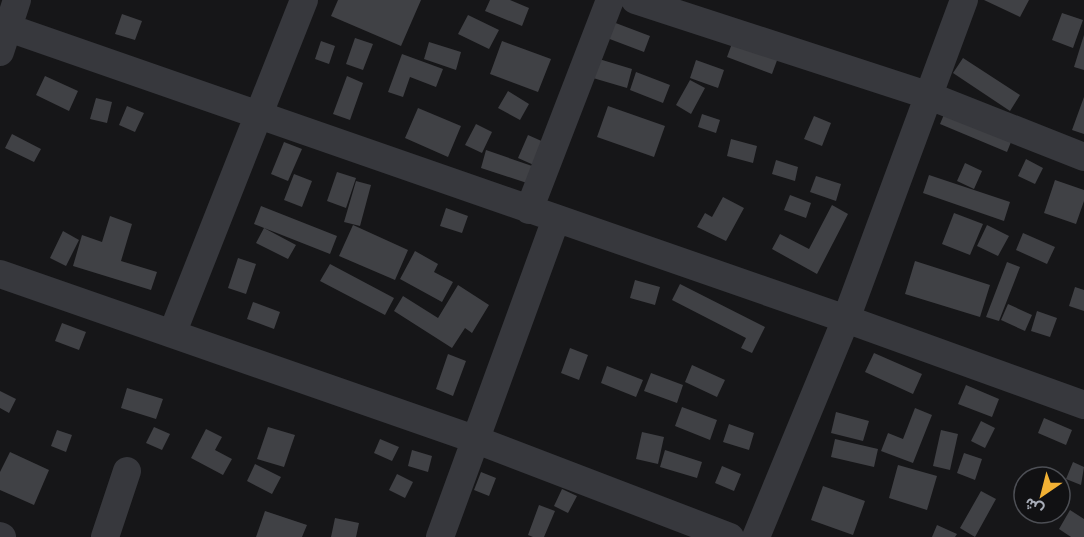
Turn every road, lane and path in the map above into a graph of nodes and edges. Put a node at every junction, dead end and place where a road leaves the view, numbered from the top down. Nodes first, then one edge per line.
1 (17, 0) edge
2 (304, 0) edge
3 (610, 0) edge
4 (635, 0) edge
5 (964, 0) edge
6 (3, 35) edge
7 (927, 95) junction
8 (258, 116) junction
9 (1084, 157) edge
10 (530, 210) junction
11 (556, 219) junction
12 (0, 274) edge
13 (846, 319) junction
14 (172, 334) junction
15 (1084, 405) edge
16 (474, 439) junction
17 (127, 471) dead end
18 (105, 537) edge
19 (440, 537) edge
20 (730, 537) edge
21 (756, 537) edge

1 - 6 street
2 - 8 street
3 - 10 street
4 - 7 street
5 - 7 street
6 - 8 street
7 - 9 street
7 - 13 street
8 - 10 street
8 - 14 street
10 - 11 street
11 - 13 street
11 - 16 street
12 - 14 street
13 - 15 street
13 - 21 street
14 - 16 street
16 - 19 street
16 - 20 street
17 - 18 street

